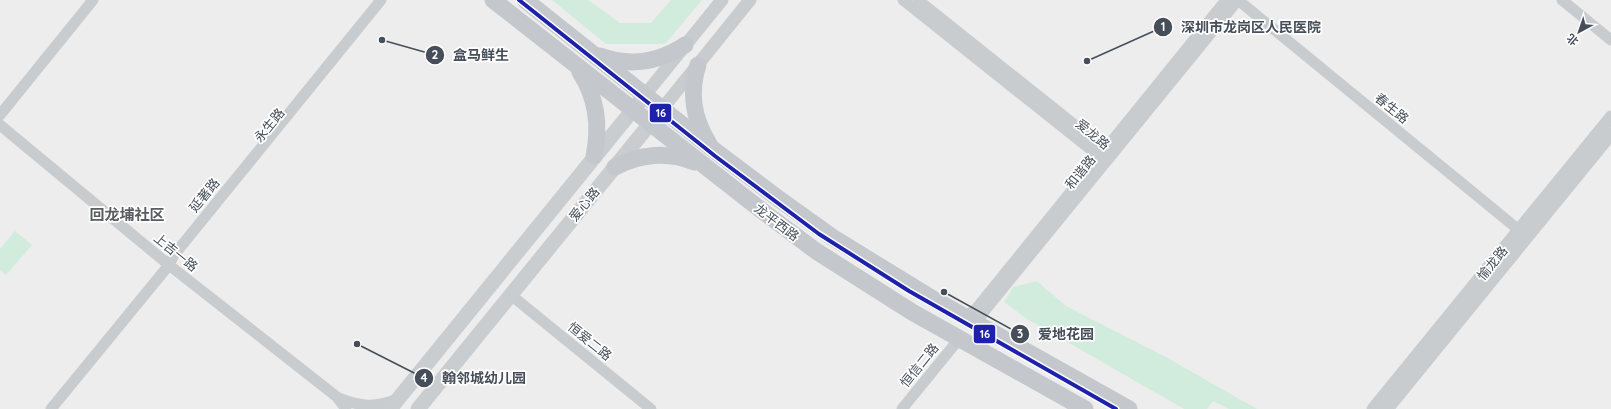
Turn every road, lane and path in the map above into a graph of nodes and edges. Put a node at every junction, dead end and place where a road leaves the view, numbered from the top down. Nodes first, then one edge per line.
1 (93, 0) edge
2 (381, 0) edge
3 (388, 0) edge
4 (493, 0) edge
5 (525, 0) edge
6 (722, 0) edge
7 (750, 0) edge
8 (903, 0) edge
9 (918, 0) edge
10 (1226, 0) edge
11 (1238, 0) edge
12 (1562, 0) edge
13 (1611, 40) edge
14 (685, 45) junction
15 (589, 50) junction
16 (698, 65) junction
17 (577, 67) junction
18 (645, 95) junction
19 (662, 109) junction
20 (633, 110) junction
21 (0, 115) edge
22 (1611, 117) edge
23 (0, 124) edge
24 (650, 124) junction
25 (1611, 134) edge
26 (600, 150) junction
27 (714, 150) junction
28 (1104, 156) junction
29 (619, 163) junction
30 (708, 169) junction
31 (1523, 234) junction
32 (169, 265) junction
33 (511, 295) junction
34 (961, 315) junction
35 (982, 326) junction
36 (959, 339) junction
37 (338, 397) junction
38 (394, 404) edge
39 (51, 409) edge
40 (346, 409) edge
41 (418, 409) edge
42 (652, 409) edge
43 (902, 409) edge
44 (1085, 409) edge
45 (1129, 409) edge
46 (1373, 409) edge
47 (1388, 409) edge

1 - 21 street
2 - 32 street, 延著路
3 - 32 street, 永生路
4 - 17 main road, 龙平西路
5 - 15 main road, 龙平西路
6 - 14 street, 爱心路
7 - 16 street, 爱心路
8 - 28 street, 爱龙路
9 - 28 street, 爱龙路
10 - 28 street, 和谐路
11 - 28 street, 和谐路
11 - 31 street, 春生路
12 - 13 street
14 - 15 main road
14 - 18 street, 爱心路
15 - 18 main road, 龙平西路
16 - 19 street, 爱心路
16 - 27 main road
17 - 20 main road, 龙平西路
17 - 26 main road
18 - 19 main road, 龙平西路
18 - 20 main road, 爱心路
19 - 24 main road, 爱心路
19 - 27 main road, 龙平西路
20 - 24 main road, 龙平西路
20 - 26 main road, 爱心路
22 - 31 street, 愉龙路
23 - 32 street, 上吉一路
24 - 29 main road, 爱心路
24 - 30 main road, 龙平西路
25 - 31 street, 愉龙路
26 - 29 main road
26 - 38 main road, 爱心路
27 - 34 main road, 龙平西路
28 - 34 street, 和谐路
28 - 35 street, 和谐路
29 - 30 main road
29 - 33 main road, 爱心路
30 - 36 main road, 龙平西路
31 - 46 street, 愉龙路
31 - 47 street, 愉龙路
32 - 37 street, 上吉一路
32 - 39 street, 延著路
33 - 41 main road, 爱心路
33 - 42 street, 恒爱二路
34 - 35 main road, 龙平西路
35 - 45 main road, 龙平西路
36 - 43 street, 恒信二路
36 - 44 main road, 龙平西路
37 - 38 street, 上吉一路
37 - 40 street, 上吉一路

